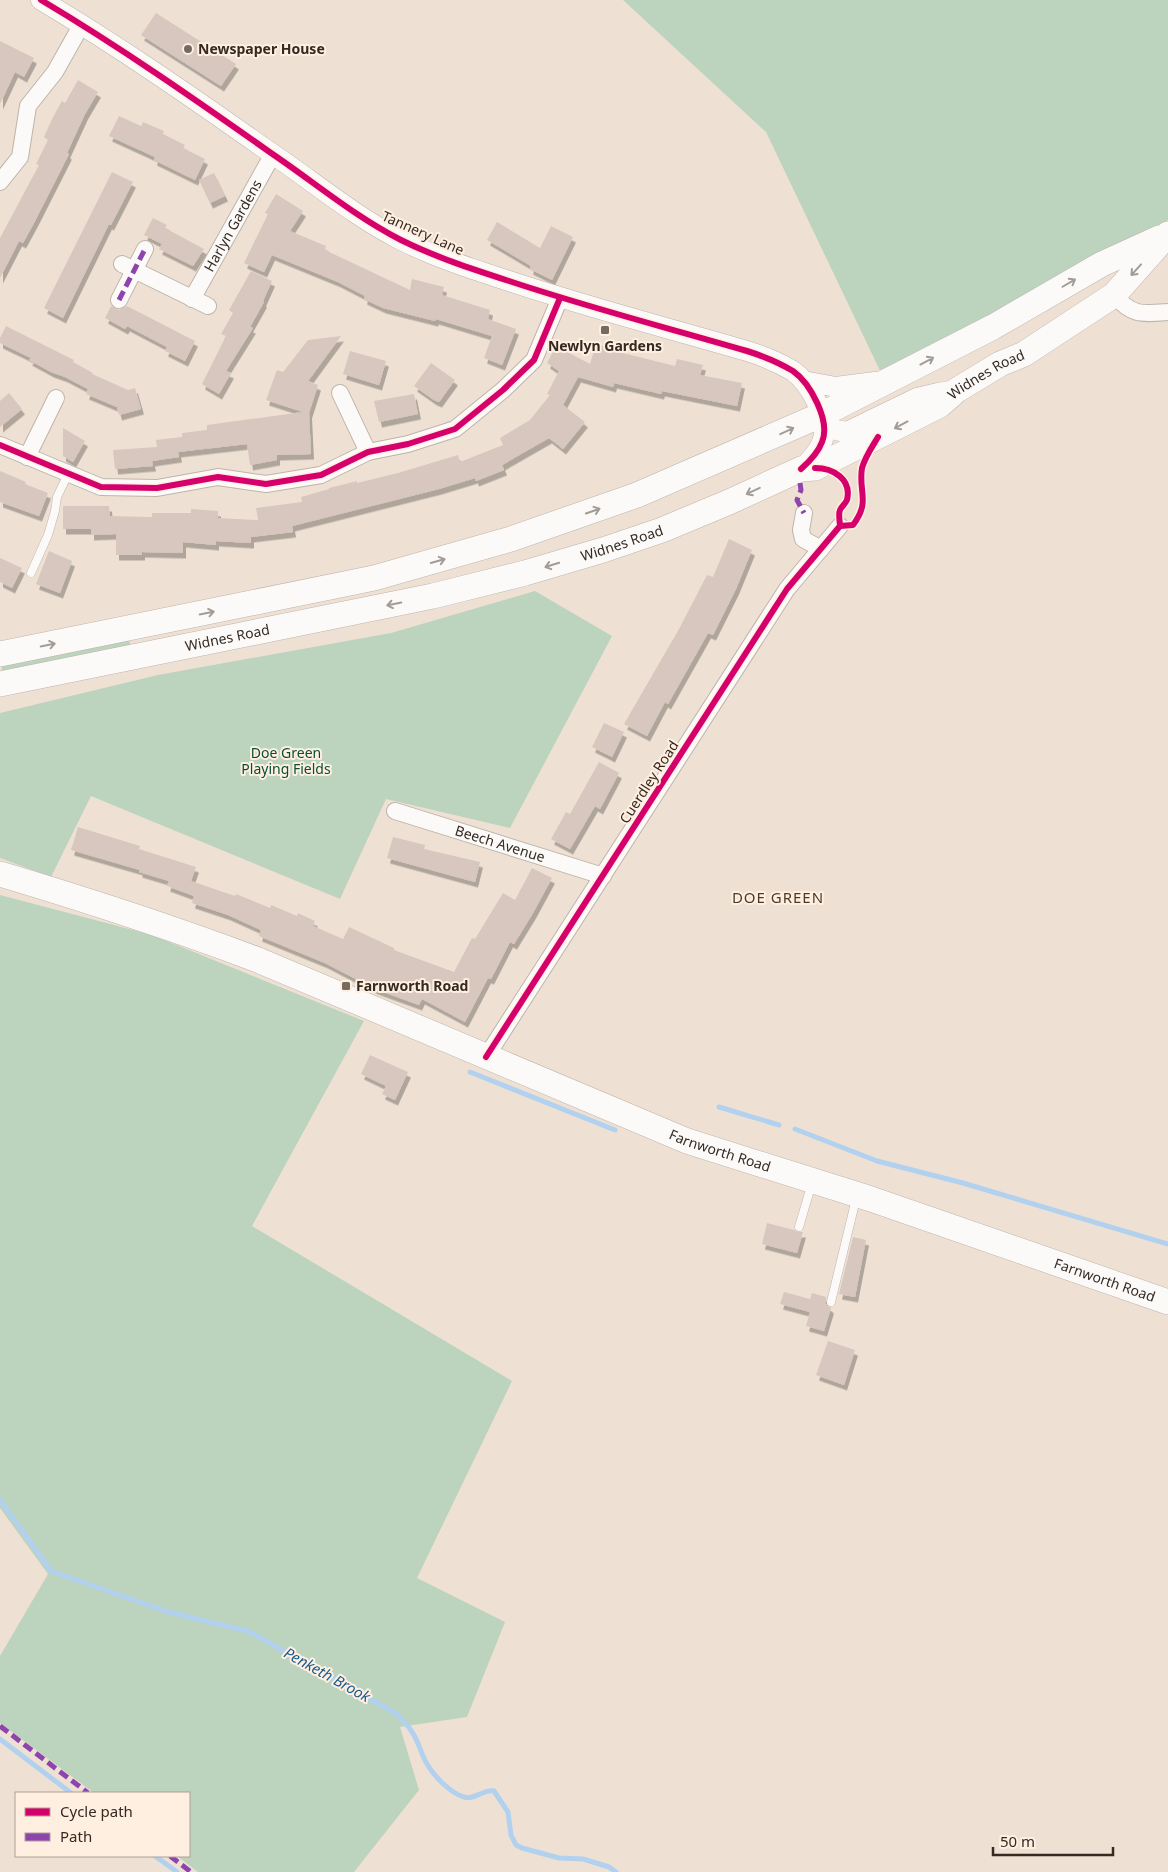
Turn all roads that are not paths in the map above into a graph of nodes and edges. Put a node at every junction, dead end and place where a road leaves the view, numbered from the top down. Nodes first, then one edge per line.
1 (41, 0) edge
2 (82, 24) junction
3 (273, 154) junction
4 (1, 179) edge
5 (1168, 234) edge
6 (144, 249) dead end
7 (128, 267) junction
8 (1114, 295) junction
9 (560, 298) junction
10 (192, 299) junction
11 (119, 300) dead end
12 (208, 306) dead end
13 (1168, 312) edge
14 (897, 377) junction
15 (803, 381) junction
16 (957, 390) junction
17 (340, 393) dead end
18 (56, 398) dead end
19 (821, 415) junction
20 (0, 445) edge
21 (368, 452) junction
22 (27, 457) junction
23 (801, 469) junction
24 (68, 474) junction
25 (804, 513) dead end
26 (840, 526) dead end
27 (821, 549) junction
28 (31, 573) dead end
29 (0, 654) edge
30 (0, 684) edge
31 (396, 811) dead end
32 (0, 874) edge
33 (604, 876) junction
34 (486, 1057) junction
35 (813, 1181) junction
36 (856, 1194) junction
37 (799, 1226) dead end
38 (831, 1302) dead end
39 (1168, 1302) edge

1 - 2 street, Tannery Lane
2 - 3 street, Tannery Lane
2 - 4 street
3 - 9 street, Tannery Lane
3 - 10 street, Harlyn Gardens
5 -> 8 main road, Widnes Road
14 -> 5 main road, Widnes Road
6 - 7 street
7 - 10 street
7 - 11 street
8 - 13 street
8 - 16 main road, Widnes Road
9 - 15 street, Tannery Lane
9 - 21 street
10 - 12 street
14 - 15 street
14 - 19 main road, Widnes Road
15 - 19 street, Tannery Lane
16 - 19 street
16 -> 23 main road, Widnes Road
17 - 21 street
18 - 22 street
19 - 23 street
29 -> 19 main road, Widnes Road
20 - 22 street
21 - 24 street
22 - 24 street
23 -> 30 main road, Widnes Road
24 - 28 lane
25 - 27 street
26 - 27 street, Cuerdley Road
27 - 33 street, Cuerdley Road
31 - 33 street, Beech Avenue
32 - 34 main road, Farnworth Road
33 - 34 street, Cuerdley Road
34 - 35 main road, Farnworth Road
35 - 36 main road, Farnworth Road
35 - 37 lane
36 - 38 lane
36 - 39 main road, Farnworth Road

